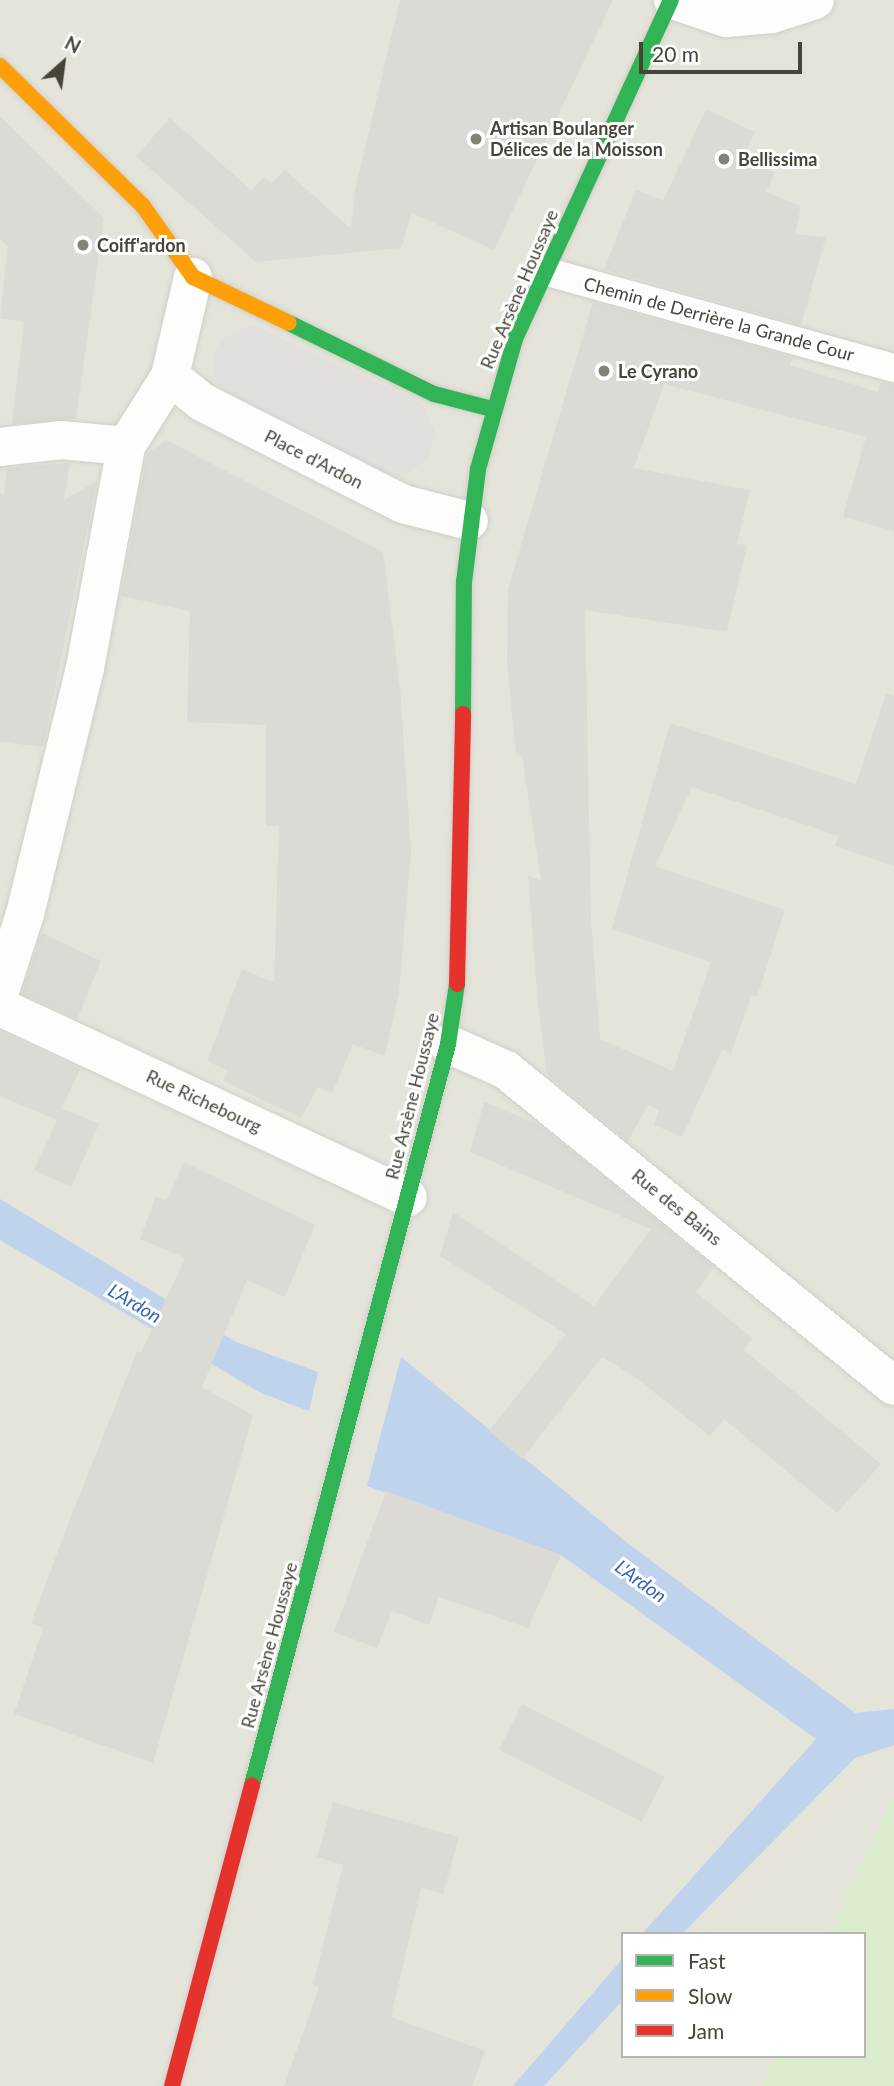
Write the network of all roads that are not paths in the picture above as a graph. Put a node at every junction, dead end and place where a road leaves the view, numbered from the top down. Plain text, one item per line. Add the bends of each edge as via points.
1 (672, 0) edge
2 (815, 0) edge
3 (0, 66) edge
4 (544, 271) junction
5 (193, 276) junction
6 (894, 368) edge
7 (170, 376) junction
8 (492, 409) junction
9 (126, 446) junction
10 (0, 447) edge
11 (468, 521) junction
12 (0, 991) edge
13 (0, 1007) edge
14 (448, 1044) junction
15 (408, 1197) junction
16 (894, 1386) edge
17 (173, 2086) edge

1 - 2 street via 726,18 772,14
1 - 4 main road, Rue Arsène Houssaye
3 - 5 main road via 143,206
4 - 6 lane, Chemin de Derrière la Grande Cour
4 - 8 main road, Rue Arsène Houssaye
5 - 7 street
5 - 8 main road via 434,394
7 - 9 street
7 - 11 street, Place d'Ardon via 201,402 403,504
8 - 11 main road, Rue Arsène Houssaye
9 - 10 street via 61,439
9 - 12 street via 85,668 25,914
11 - 14 main road, Rue Arsène Houssaye via 460,937
13 - 15 street, Rue Richebourg
14 - 15 main road, Rue Arsène Houssaye
14 - 16 street, Rue des Bains via 506,1070
15 - 17 main road, Rue Arsène Houssaye

